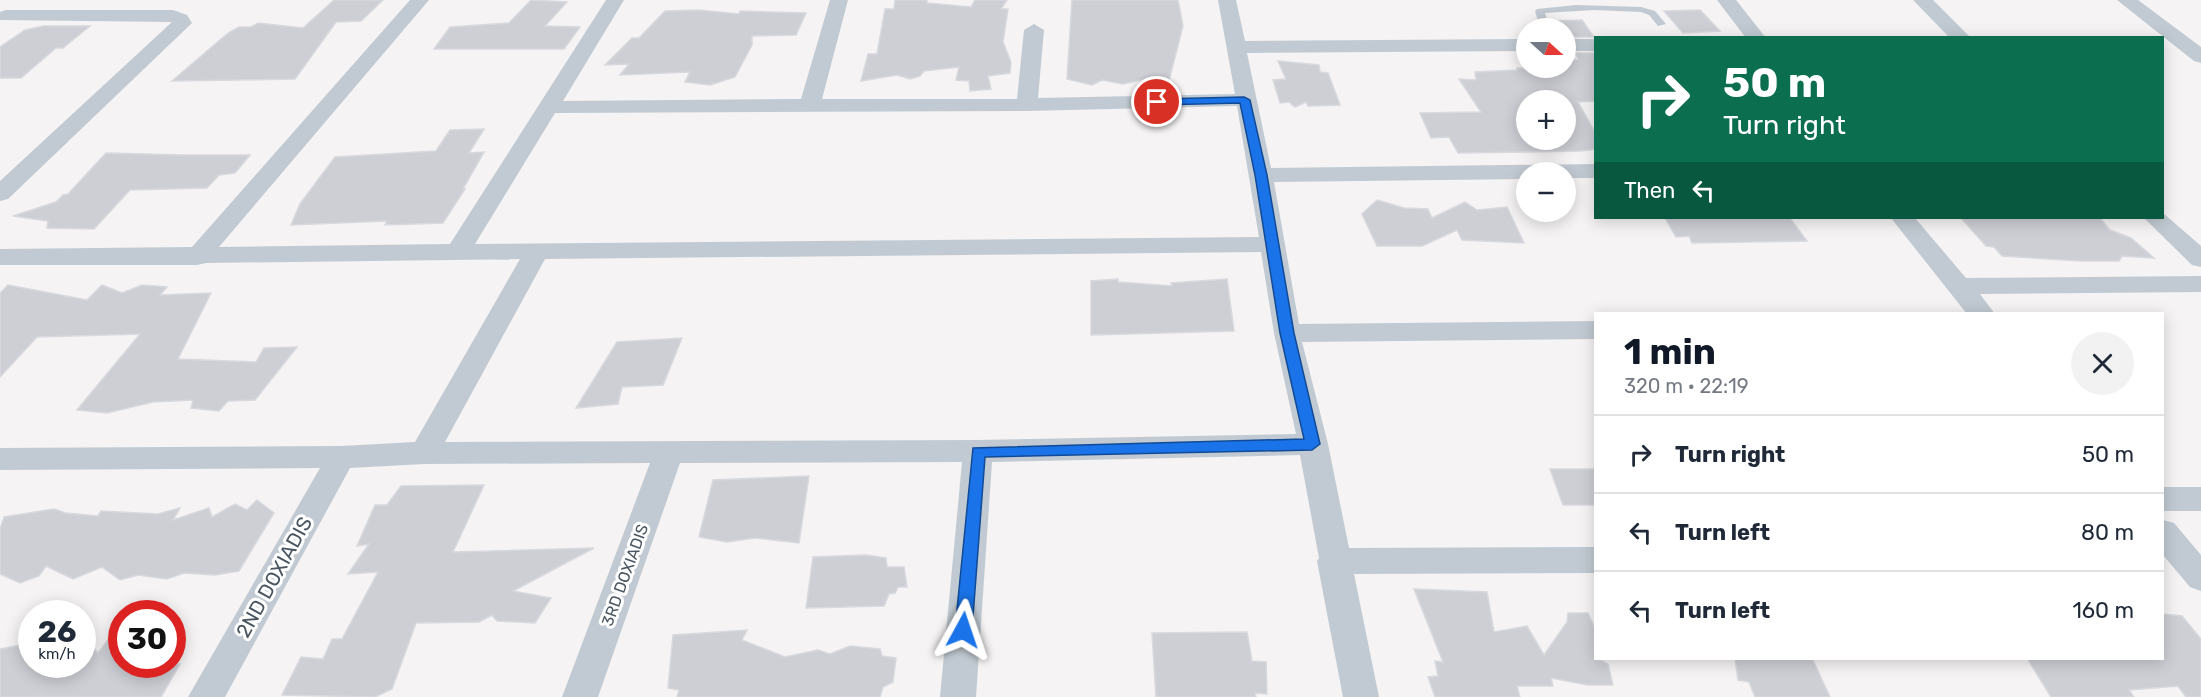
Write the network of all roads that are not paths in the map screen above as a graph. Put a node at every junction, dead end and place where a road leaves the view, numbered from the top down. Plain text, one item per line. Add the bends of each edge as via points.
1 (27, 0) edge
2 (420, 0) edge
3 (615, 0) edge
4 (839, 0) edge
5 (1227, 0) edge
6 (1726, 0) edge
7 (1922, 0) edge
8 (2126, 0) edge
9 (3, 18) edge
10 (1542, 18) edge
11 (1661, 24) dead end
12 (1034, 30) dead end
13 (1755, 36) edge
14 (1960, 36) edge
15 (1516, 45) edge
16 (1576, 45) edge
17 (1594, 45) edge
18 (1236, 47) junction
19 (2201, 57) edge
20 (1244, 100) junction
21 (810, 105) junction
22 (1027, 105) junction
23 (548, 107) junction
24 (1594, 171) edge
25 (1261, 175) junction
26 (0, 194) edge
27 (1904, 219) edge
28 (2157, 219) edge
29 (1273, 244) junction
30 (458, 252) junction
31 (536, 254) junction
32 (0, 257) edge
33 (197, 257) junction
34 (2201, 259) edge
35 (2201, 284) edge
36 (1961, 286) junction
37 (1980, 312) edge
38 (1594, 330) edge
39 (1287, 333) junction
40 (1312, 444) junction
41 (669, 452) junction
42 (978, 452) junction
43 (424, 453) junction
44 (341, 457) junction
45 (0, 459) edge
46 (2164, 499) edge
47 (2201, 499) edge
48 (2164, 533) edge
49 (1594, 560) edge
50 (1333, 561) junction
51 (2201, 578) edge
52 (206, 697) edge
53 (580, 697) edge
54 (958, 697) edge
55 (1361, 697) edge

1 - 9 street
2 - 33 street
3 - 23 street
4 - 21 street
5 - 18 street
6 - 13 street
7 - 14 street
8 - 19 street
9 - 26 street via 173,16 182,23
10 - 11 lane via 1540,11 1557,8 1640,8 1653,14
12 - 22 street
15 - 18 street
16 - 17 street
18 - 20 street
20 - 22 street
20 - 25 street
21 - 22 street
21 - 23 street
23 - 30 street
24 - 25 street
25 - 29 street
27 - 36 street
28 - 34 street
29 - 31 street
29 - 39 street
30 - 31 street
30 - 33 street
31 - 43 street
32 - 33 street
35 - 36 street
36 - 37 street
38 - 39 street
39 - 40 street
40 - 42 street
40 - 50 street
41 - 42 street
41 - 43 street
41 - 53 street, 3RD DOXIADIS
42 - 54 street
43 - 44 street
44 - 45 street
44 - 52 street, 2ND DOXIADIS
46 - 47 street
48 - 51 street
49 - 50 street
50 - 55 street

